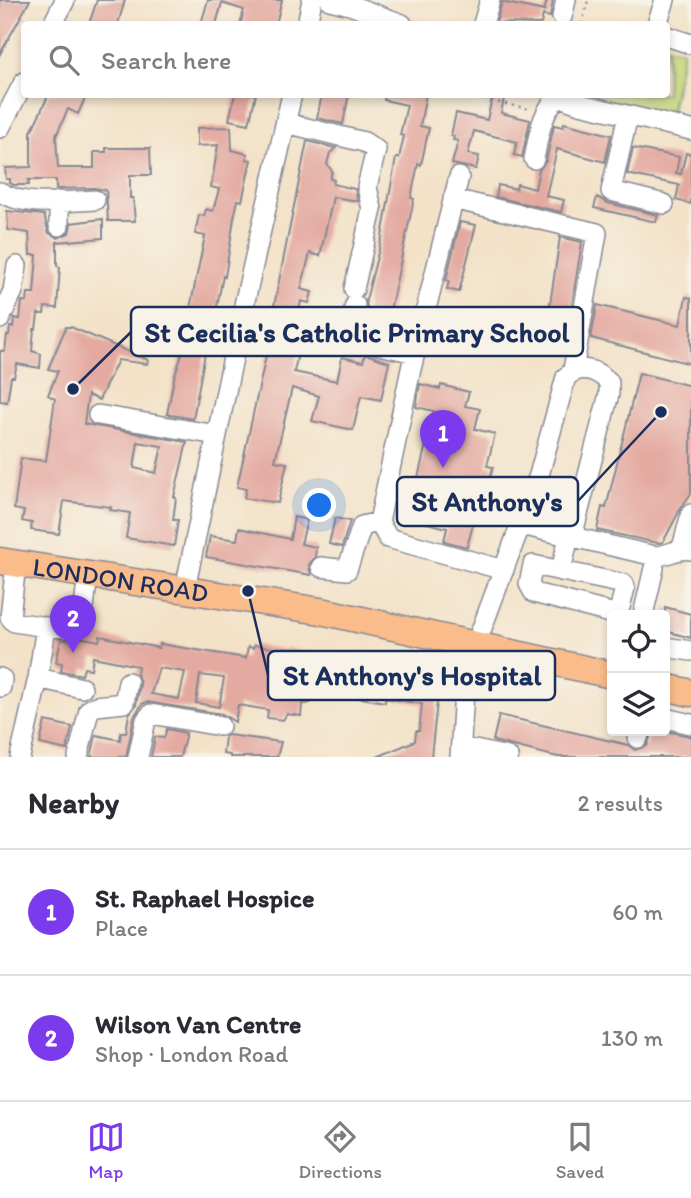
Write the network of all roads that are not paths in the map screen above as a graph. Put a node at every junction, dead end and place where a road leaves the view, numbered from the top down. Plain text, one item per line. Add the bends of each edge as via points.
1 (65, 0) edge
2 (312, 0) edge
3 (330, 0) edge
4 (490, 0) edge
5 (665, 0) edge
6 (55, 21) edge
7 (308, 21) edge
8 (394, 21) edge
9 (484, 21) edge
10 (658, 21) edge
11 (670, 37) edge
12 (691, 44) edge
13 (21, 88) edge
14 (291, 98) edge
15 (557, 98) edge
16 (566, 98) edge
17 (628, 115) junction
18 (286, 123) junction
19 (0, 128) edge
20 (691, 131) edge
21 (534, 159) dead end
22 (459, 177) dead end
23 (0, 192) edge
24 (453, 199) junction
25 (95, 200) dead end
26 (58, 201) junction
27 (664, 204) dead end
28 (59, 226) dead end
29 (17, 266) dead end
30 (2, 313) edge
31 (242, 314) junction
32 (347, 338) junction
33 (415, 353) junction
34 (573, 370) junction
35 (98, 415) dead end
36 (217, 435) junction
37 (691, 514) edge
38 (379, 522) junction
39 (521, 525) junction
40 (570, 536) junction
41 (687, 549) edge
42 (8, 562) edge
43 (321, 566) dead end
44 (654, 568) dead end
45 (504, 570) junction
46 (561, 571) dead end
47 (88, 575) junction
48 (185, 589) junction
49 (644, 610) edge
50 (46, 627) junction
51 (471, 643) junction
52 (670, 648) edge
53 (691, 651) edge
54 (607, 674) edge
55 (0, 678) edge
56 (38, 678) junction
57 (128, 682) dead end
58 (1, 687) edge
59 (82, 688) dead end
60 (670, 688) edge
61 (691, 694) edge
62 (670, 719) edge
63 (691, 723) edge
64 (220, 726) dead end
65 (461, 752) edge
66 (20, 757) edge
67 (78, 757) edge
68 (138, 757) edge
69 (508, 757) edge

1 - 6 street
2 - 7 street
3 - 8 street
4 - 9 street
5 - 10 street
11 - 12 street
13 - 19 street
14 - 18 street
15 - 21 street via 545,112
16 - 17 street
17 - 20 street
17 - 27 street via 611,191
18 - 31 street
18 - 32 street via 364,142 376,150 367,187 372,209
22 - 24 street
23 - 26 street via 23,200
24 - 33 street
24 - 34 street via 597,233
25 - 26 street
26 - 28 street
29 - 30 street via 13,291
31 - 32 street
31 - 36 street
32 - 33 street
33 - 38 street
34 - 39 street via 566,377 540,475
34 - 40 street via 600,374 609,382 609,394
35 - 36 street
36 - 48 street
37 - 41 street
38 - 43 street via 362,526 347,570
38 - 45 street via 388,538
39 - 40 street
39 - 45 street
40 - 41 street via 655,556
40 - 46 street
42 - 47 highway, LONDON ROAD
42 - 50 street via 10,617 14,622
44 - 49 street
45 - 51 street
47 - 48 highway, LONDON ROAD
47 - 50 street via 82,624 77,628
48 - 51 highway, LONDON ROAD via 321,611
50 - 56 street
51 - 54 highway, LONDON ROAD
51 - 65 street
52 - 53 street
55 - 58 street
56 - 59 street
56 - 66 street
57 - 67 street via 124,703 89,710
60 - 61 highway
62 - 63 street
64 - 68 street via 151,714
65 - 69 street

